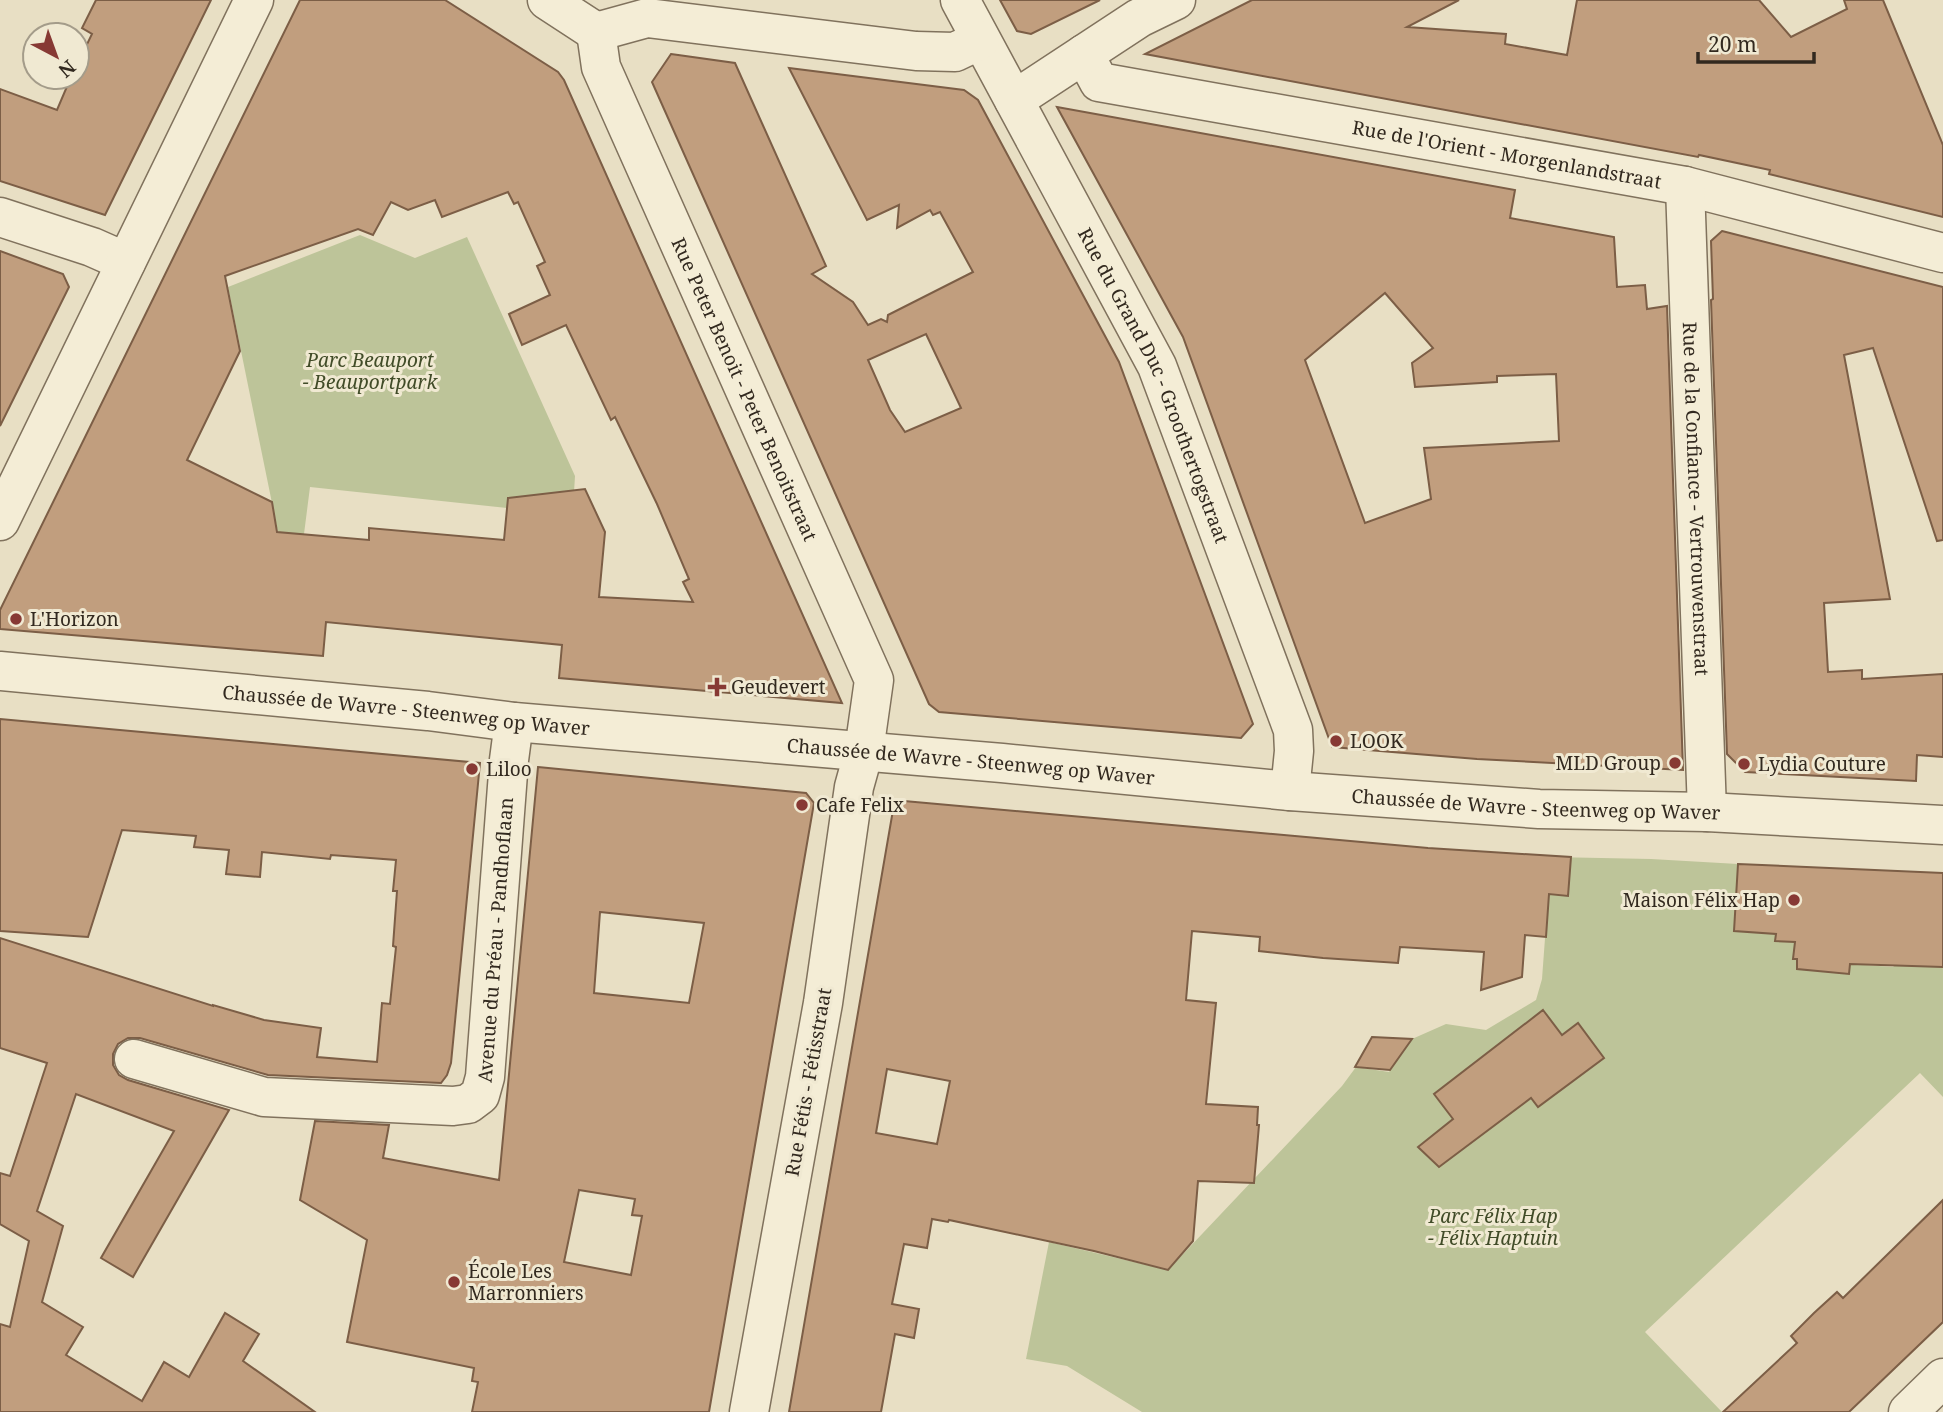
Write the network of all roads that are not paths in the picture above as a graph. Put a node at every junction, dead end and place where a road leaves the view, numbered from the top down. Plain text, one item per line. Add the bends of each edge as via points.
1 (254, 0) edge
2 (547, 0) edge
3 (960, 0) edge
4 (1176, 0) edge
5 (596, 32) junction
6 (980, 40) junction
7 (1084, 54) junction
8 (1014, 100) junction
9 (1685, 186) junction
10 (0, 217) edge
11 (1943, 253) edge
12 (125, 262) junction
13 (0, 521) edge
14 (0, 671) edge
15 (514, 722) junction
16 (864, 751) junction
17 (1290, 791) junction
18 (1707, 813) junction
19 (1943, 825) edge
20 (134, 1059) dead end
21 (1943, 1378) edge
22 (749, 1412) edge
23 (1908, 1412) edge

1 - 12 street
2 - 5 street
3 - 6 street, Rue du Grand Duc - Groothertogstraat
4 - 7 street
5 - 6 street via 647,18 916,51 955,52
5 - 16 street, Rue Peter Benoit - Peter Benoitstraat via 601,67 874,680
6 - 8 street, Rue du Grand Duc - Groothertogstraat
7 - 8 street
7 - 9 street, Rue de l'Orient - Morgenlandstraat via 1098,82
8 - 17 street, Rue du Grand Duc - Groothertogstraat via 1157,366 1293,730
9 - 11 street, Rue de l'Orient - Morgenlandstraat
9 - 18 street, Rue de la Confiance - Vertrouwenstraat
10 - 12 street
12 - 13 street
14 - 15 street, Chaussée de Wavre - Steenweg op Waver
15 - 16 street, Chaussée de Wavre - Steenweg op Waver
15 - 20 street, Avenue du Préau - Pandhoflaan via 480,1095 468,1104 453,1106 264,1097
16 - 17 street, Chaussée de Wavre - Steenweg op Waver
16 - 22 street, Rue Fétis - Fétisstraat via 854,786 823,1003
17 - 18 street, Chaussée de Wavre - Steenweg op Waver via 1539,809
18 - 19 street, Chaussée de Wavre - Steenweg op Waver
21 - 23 street

